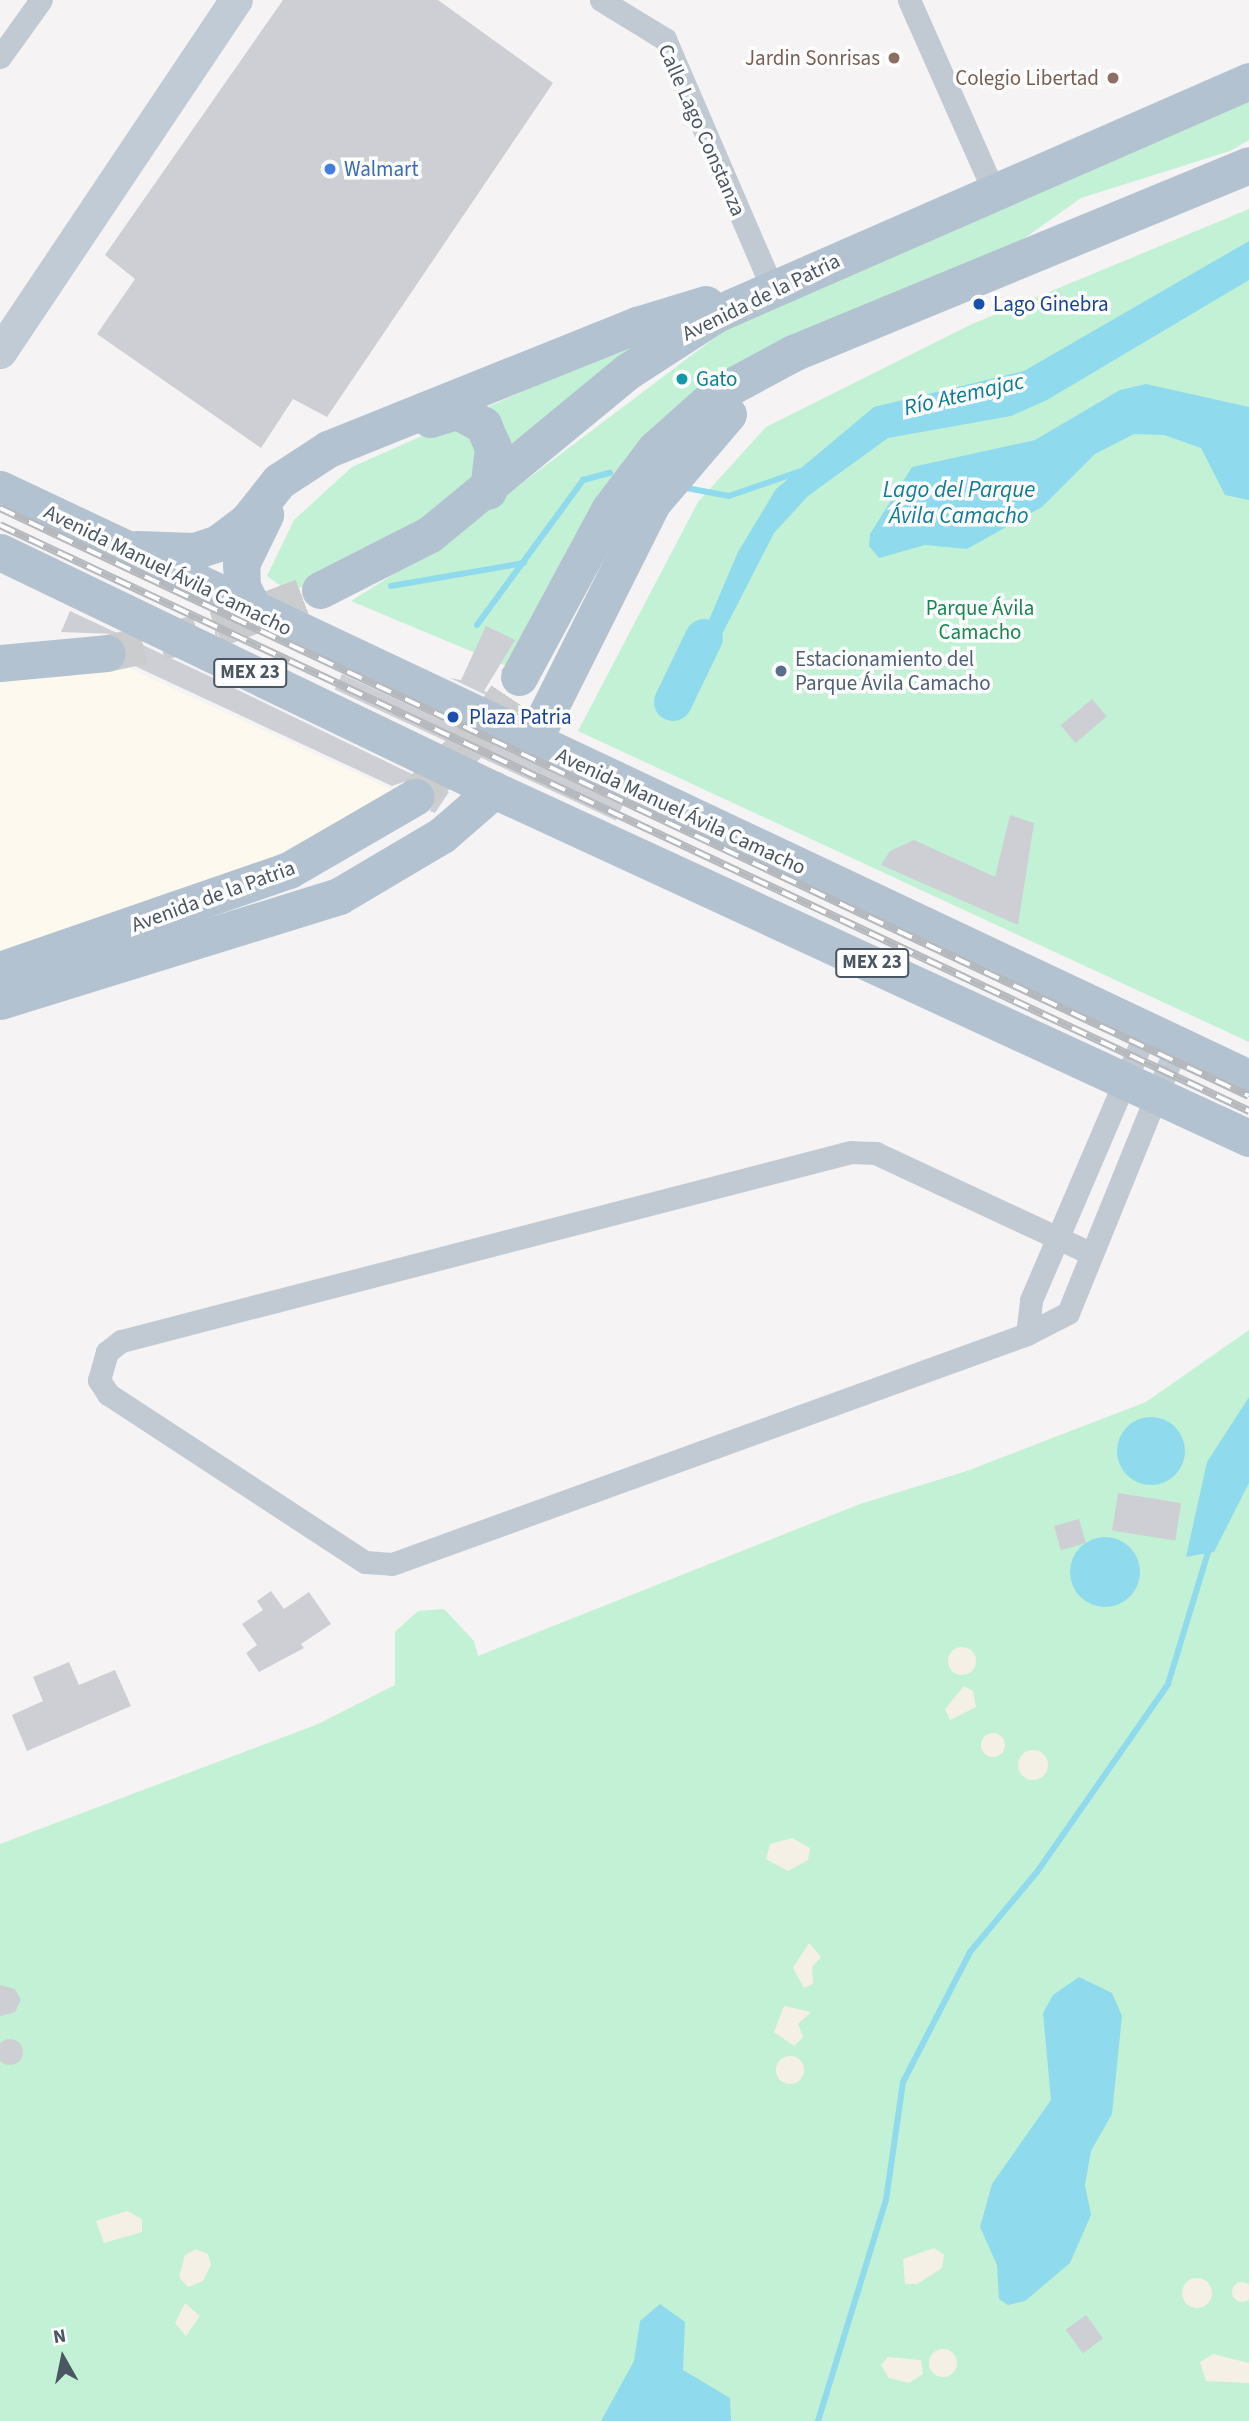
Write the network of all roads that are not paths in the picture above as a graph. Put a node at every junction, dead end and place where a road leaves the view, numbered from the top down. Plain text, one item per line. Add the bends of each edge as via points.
1 (41, 0) edge
2 (236, 0) edge
3 (601, 0) edge
4 (909, 0) edge
5 (0, 57) edge
6 (1249, 81) edge
7 (1249, 138) edge
8 (1249, 165) edge
9 (994, 192) junction
10 (988, 274) junction
11 (772, 288) junction
12 (831, 337) junction
13 (0, 352) edge
14 (0, 489) edge
15 (488, 491) junction
16 (121, 546) junction
17 (0, 552) edge
18 (320, 590) tunnel mouth
19 (255, 612) junction
20 (107, 653) tunnel mouth
21 (0, 663) edge
22 (519, 677) tunnel mouth
23 (534, 741) junction
24 (494, 790) junction
25 (415, 797) tunnel mouth
26 (728, 833) junction
27 (631, 852) junction
28 (0, 971) edge
29 (0, 1001) edge
30 (1162, 1037) junction
31 (1249, 1078) edge
32 (1125, 1080) junction
33 (1159, 1096) junction
34 (1249, 1138) edge
35 (1060, 1239) junction
36 (1090, 1253) junction
37 (1027, 1334) junction

1 - 5 street
2 - 13 street
3 - 11 street, Calle Lago Constanza via 665,39
4 - 9 street
6 - 9 main road, Avenida de la Patria
7 - 10 main road via 1107,201
8 - 10 main road
9 - 11 main road, Avenida de la Patria
10 - 12 main road
11 - 15 main road, Avenida de la Patria via 705,321 628,371
11 - 16 main road via 637,325 328,449 292,470 239,529 206,548 162,552
12 - 22 main road via 717,394 655,449 589,542
12 - 23 main road via 744,400 672,474
14 - 16 main road, Avenida Manuel Ávila Camacho / MEX 23
15 - 18 main road, Avenida de la Patria via 399,552
15 - 19 main road via 491,439 463,412 445,413 319,464 268,510 243,553 242,587
16 - 19 main road, Avenida Manuel Ávila Camacho / MEX 23
17 - 24 main road, MEX 23
19 - 23 main road, Avenida Manuel Ávila Camacho / MEX 23
20 - 21 main road
23 - 26 main road, Avenida Manuel Ávila Camacho / MEX 23
24 - 27 main road, MEX 23
24 - 29 main road via 442,835 339,896
25 - 28 main road, Avenida de la Patria via 289,870
26 - 27 main road via 754,859 757,878 749,887
26 - 30 main road, Avenida Manuel Ávila Camacho / MEX 23
27 - 32 main road, MEX 23
30 - 31 main road, Avenida Manuel Ávila Camacho / MEX 23
30 - 32 street
30 - 33 street
32 - 33 main road, MEX 23
32 - 35 street
33 - 34 main road, MEX 23
33 - 36 street
35 - 36 street
35 - 37 street via 1031,1300
35 - 37 street via 876,1153 851,1153 121,1341 107,1352 99,1380 108,1394 376,1568
36 - 37 street via 1068,1313

